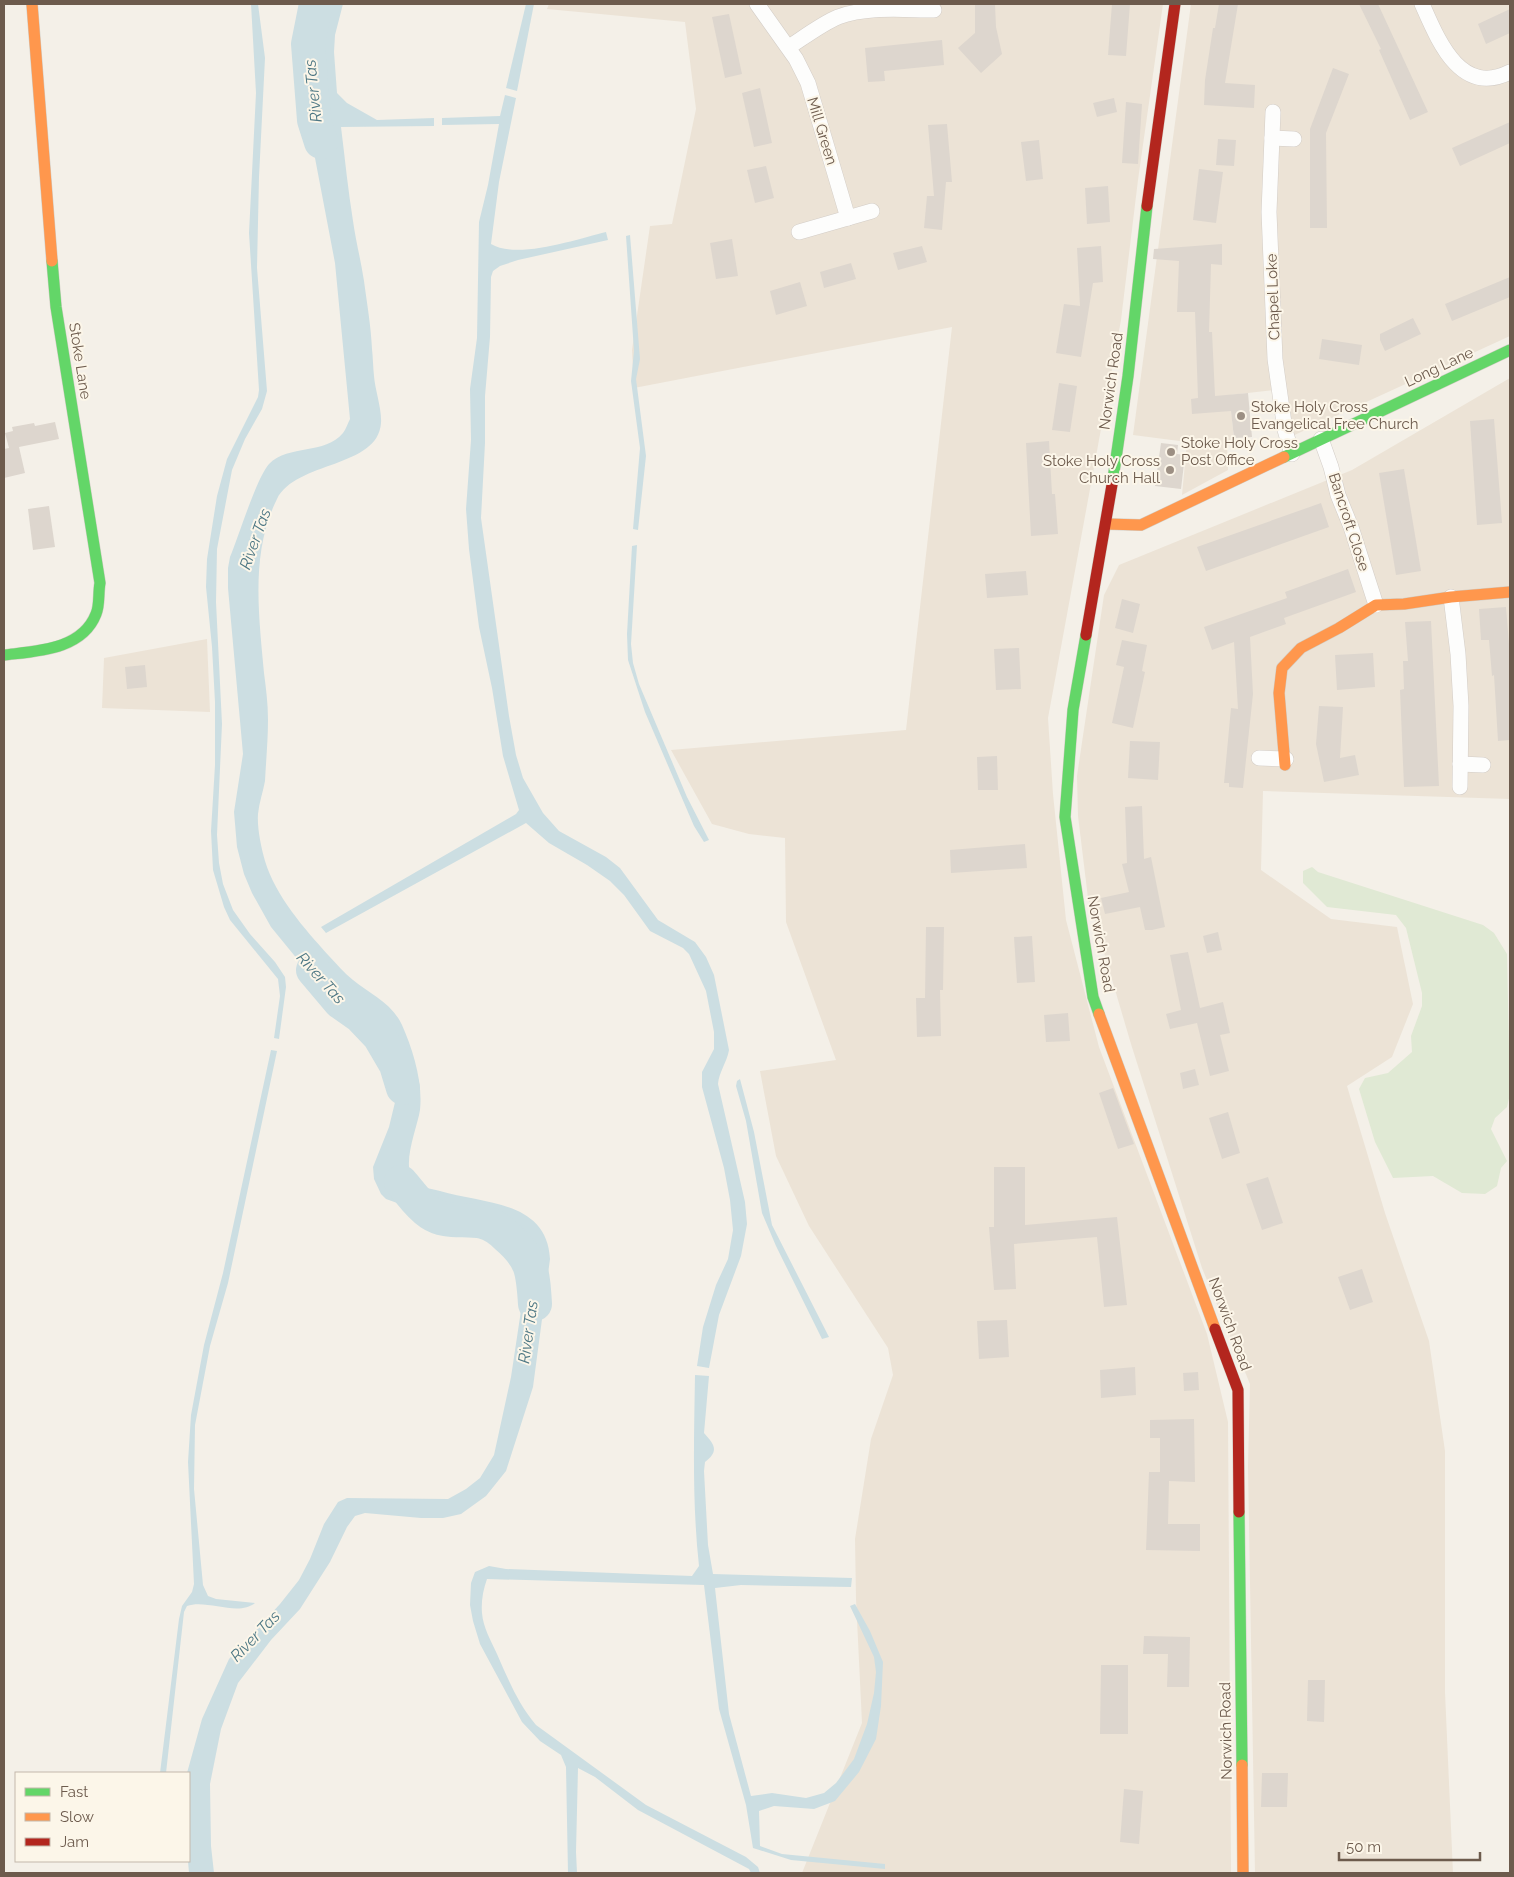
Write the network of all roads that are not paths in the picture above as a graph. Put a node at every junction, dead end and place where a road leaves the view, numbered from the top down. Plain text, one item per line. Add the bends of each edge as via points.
1 (32, 4) edge
2 (757, 4) edge
3 (1175, 4) edge
4 (1422, 4) edge
5 (903, 7) edge
6 (934, 10) dead end
7 (789, 47) junction
8 (1510, 72) edge
9 (1273, 112) dead end
10 (1272, 138) junction
11 (1294, 139) dead end
12 (872, 212) dead end
13 (848, 218) junction
14 (798, 232) dead end
15 (1510, 350) edge
16 (1322, 439) junction
17 (1292, 454) junction
18 (1106, 524) junction
19 (1510, 592) edge
20 (1451, 597) junction
21 (1376, 605) junction
22 (4, 655) edge
23 (1259, 758) dead end
24 (1285, 762) joint
25 (1460, 764) junction
26 (1483, 765) dead end
27 (1460, 787) dead end
28 (1243, 1873) edge

1 - 22 street, Stoke Lane via 56,306 100,583 96,615 85,633 48,650
2 - 7 street, Mill Green
3 - 18 street, Norwich Road
4 - 8 street via 1436,35 1453,61 1466,72 1484,79
5 - 6 street
5 - 7 street via 837,18
7 - 13 street, Mill Green via 808,83
9 - 10 street, Chapel Loke
10 - 11 street
10 - 17 street, Chapel Loke via 1269,212 1275,359
12 - 13 street
13 - 14 street
15 - 16 street, Long Lane
16 - 17 street, Long Lane
16 - 21 street, Bancroft Close
17 - 18 street, Long Lane via 1141,525
18 - 28 street, Norwich Road via 1073,710 1065,817 1093,996 1238,1390
19 - 20 street
20 - 21 street
20 - 25 street via 1461,706
21 - 24 street via 1301,648 1282,668 1279,693
23 - 24 street
25 - 26 street
25 - 27 street

